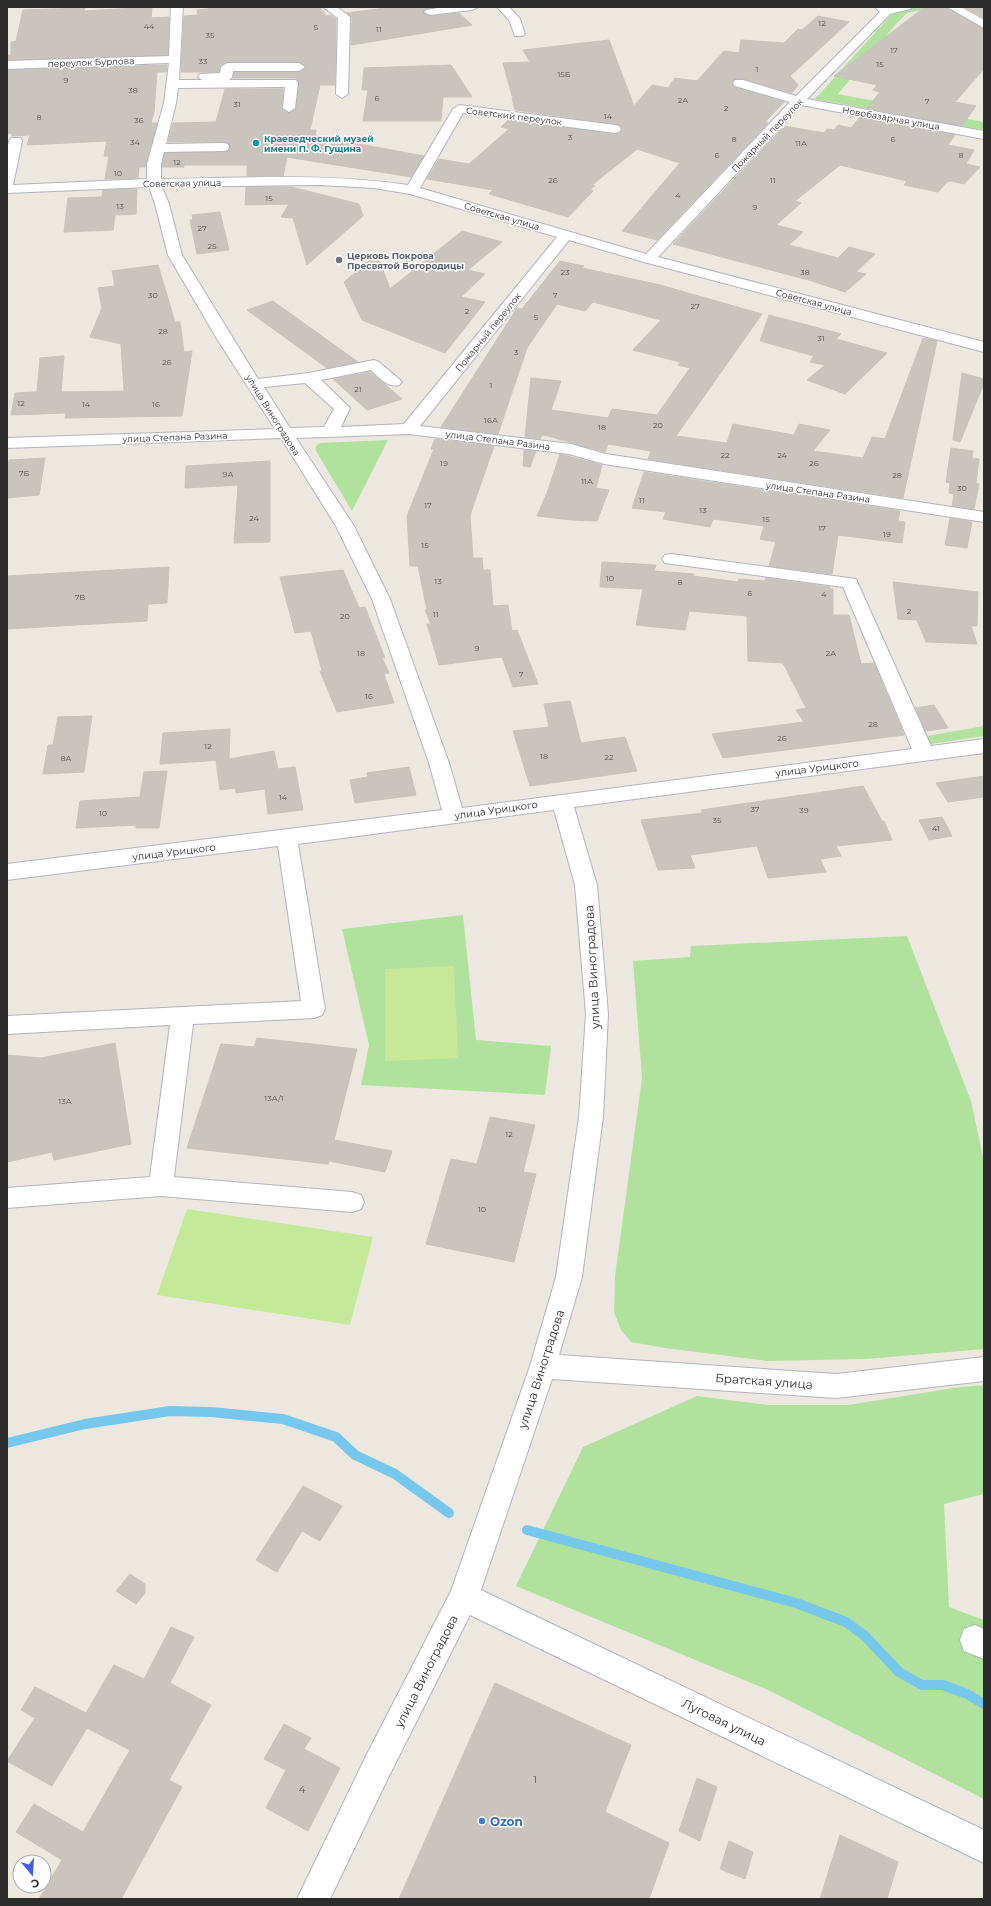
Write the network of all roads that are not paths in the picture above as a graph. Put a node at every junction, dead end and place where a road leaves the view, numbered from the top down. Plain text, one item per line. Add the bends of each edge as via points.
1 (178, 7) edge
2 (329, 7) edge
3 (472, 7) edge
4 (503, 7) edge
5 (906, 7) edge
6 (953, 7) edge
7 (884, 10) edge
8 (430, 12) dead end
9 (984, 25) edge
10 (519, 34) dead end
11 (175, 59) junction
12 (7, 65) edge
13 (299, 67) dead end
14 (172, 81) junction
15 (739, 83) dead end
16 (342, 94) dead end
17 (798, 101) junction
18 (289, 108) dead end
19 (615, 129) dead end
20 (984, 135) edge
21 (16, 141) dead end
22 (223, 147) dead end
23 (158, 148) junction
24 (154, 183) junction
25 (7, 184) edge
26 (374, 184) junction
27 (7, 190) edge
28 (412, 190) junction
29 (524, 222) junction
30 (567, 234) junction
31 (649, 259) junction
32 (984, 347) edge
33 (309, 378) junction
34 (394, 382) dead end
35 (253, 384) junction
36 (409, 429) junction
37 (330, 432) junction
38 (285, 434) junction
39 (7, 443) edge
40 (984, 517) edge
41 (671, 559) dead end
42 (984, 746) edge
43 (924, 754) junction
44 (562, 801) junction
45 (454, 815) junction
46 (287, 838) junction
47 (7, 872) edge
48 (182, 1017) junction
49 (7, 1025) edge
50 (161, 1186) junction
51 (7, 1198) edge
52 (352, 1202) dead end
53 (543, 1366) junction
54 (984, 1369) edge
55 (464, 1597) junction
56 (984, 1847) edge
57 (313, 1899) edge

1 - 11 street, улица Виноградова
2 - 16 street via 344,17
3 - 8 street
4 - 10 street via 514,19
5 - 7 street, Пожарный переулок
6 - 9 street
7 - 17 street, Пожарный переулок
11 - 12 street, переулок Бурлова
11 - 14 street, улица Виноградова
13 - 14 street via 227,68 226,77
14 - 18 street via 292,83
14 - 23 street, улица Виноградова via 170,103
15 - 17 street, Новобазарная улица
17 - 20 street, Новобазарная улица
17 - 31 street, Пожарный переулок
19 - 28 street, Советский переулок via 458,109
21 - 25 street
22 - 23 street
23 - 24 street, улица Виноградова via 154,164
24 - 26 street, Советская улица via 320,181
24 - 27 street, Советская улица
24 - 35 street, улица Виноградова via 175,255
26 - 28 street, Советская улица
26 - 29 street via 396,197 490,223
28 - 29 street, Советская улица
29 - 30 street, Советская улица
30 - 31 street, Советская улица
30 - 36 street, Пожарный переулок
31 - 32 street, Советская улица
33 - 34 street via 374,365
33 - 35 street
33 - 37 street via 342,408
35 - 38 street, улица Виноградова
36 - 37 street, улица Степана Разина
36 - 40 street, улица Степана Разина via 571,449 612,460
37 - 38 street, улица Степана Разина
38 - 39 street, улица Степана Разина
38 - 45 street, улица Виноградова via 345,526 381,599 439,763
41 - 43 street via 850,583
42 - 43 street, улица Урицкого
43 - 44 street, улица Урицкого
44 - 45 street, улица Урицкого
44 - 53 street, улица Виноградова via 586,886 597,1014 590,1117 569,1277
45 - 46 street, улица Урицкого
46 - 47 street, улица Урицкого
46 - 48 street via 314,1009
48 - 49 street
48 - 50 street
50 - 51 street
50 - 52 street
53 - 54 street, Братская улица via 836,1386
53 - 55 street, улица Виноградова
55 - 56 street, Луговая улица
55 - 57 street, улица Виноградова

